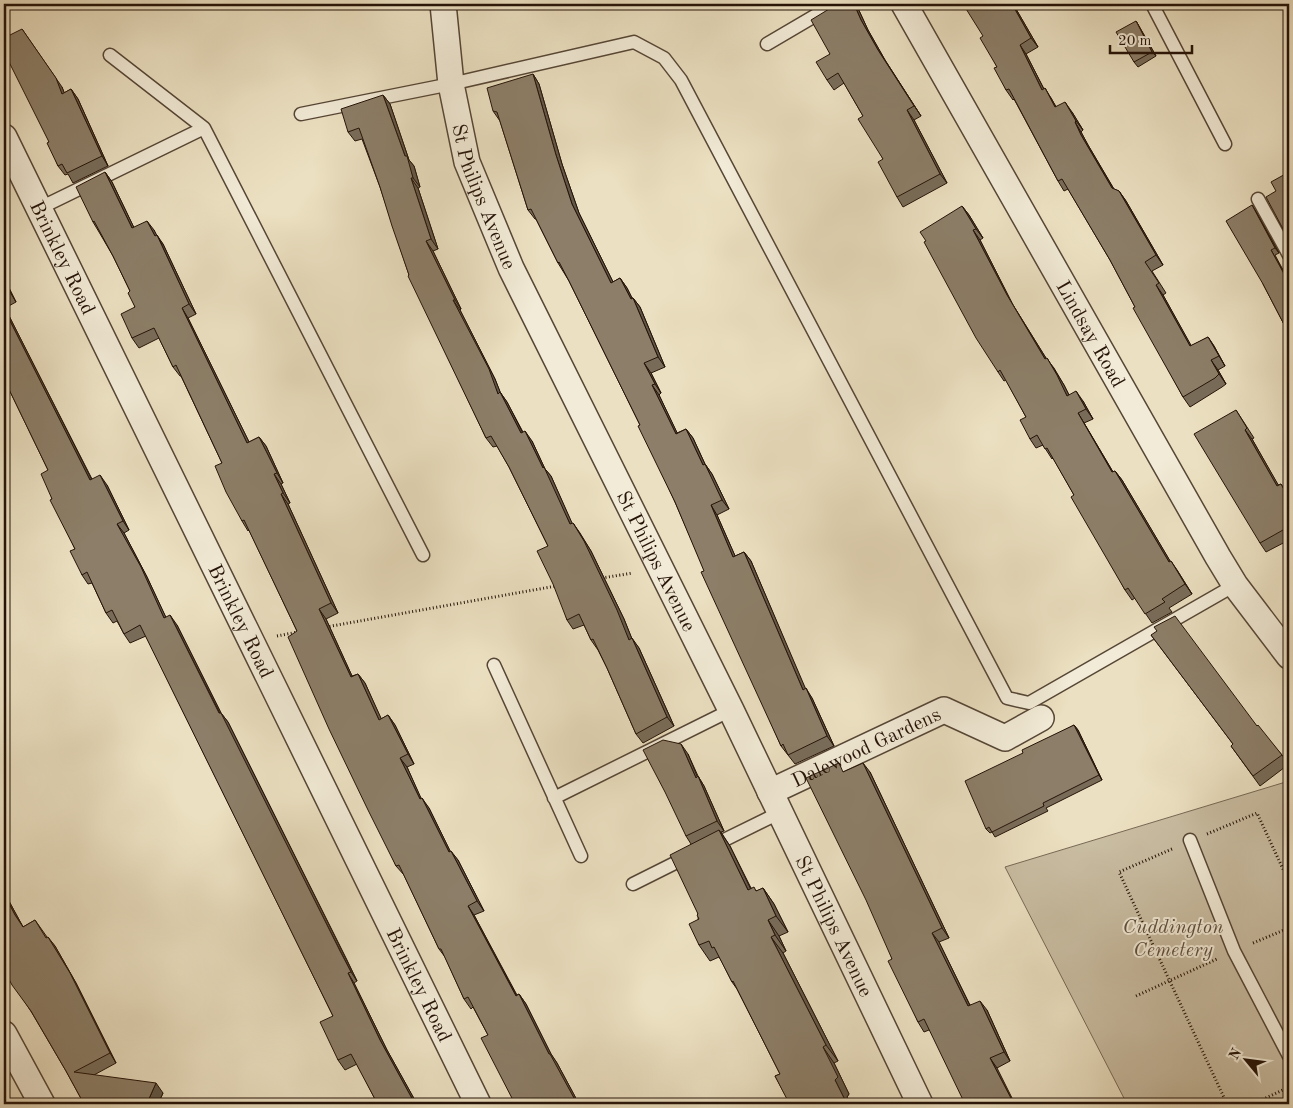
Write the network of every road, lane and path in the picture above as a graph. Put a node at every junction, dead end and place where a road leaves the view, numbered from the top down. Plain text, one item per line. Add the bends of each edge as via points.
1 (443, 4) edge
2 (835, 4) edge
3 (904, 4) edge
4 (1152, 4) edge
5 (767, 44) dead end
6 (110, 55) dead end
7 (451, 84) junction
8 (300, 114) dead end
9 (204, 128) junction
10 (4, 137) edge
11 (1225, 144) dead end
12 (1258, 199) dead end
13 (40, 208) junction
14 (1289, 255) edge
15 (423, 555) dead end
16 (660, 568) junction
17 (602, 578) edge
18 (563, 585) edge
19 (1235, 585) junction
20 (318, 629) edge
21 (299, 632) edge
22 (250, 641) junction
23 (1289, 656) edge
24 (494, 665) dead end
25 (731, 710) junction
26 (1041, 718) dead end
27 (554, 798) junction
28 (776, 802) junction
29 (1190, 840) junction
30 (581, 856) dead end
31 (1289, 882) edge
32 (633, 884) dead end
33 (1289, 928) edge
34 (1234, 951) junction
35 (1169, 981) junction
36 (1136, 996) dead end
37 (4, 1034) edge
38 (1289, 1056) edge
39 (1289, 1087) edge
40 (914, 1102) edge
41 (42, 1104) edge
42 (478, 1104) edge
43 (1227, 1104) edge
44 (1253, 1104) edge

1 - 7 street, St Philips Avenue
2 - 5 lane
3 - 19 street, Lindsay Road
4 - 11 lane
6 - 9 lane
7 - 8 lane
7 - 16 street, St Philips Avenue via 467,162 511,268
7 - 19 lane via 634,42 664,58 681,80 1007,698 1029,702
9 - 13 lane
9 - 15 lane
10 - 13 street, Brinkley Road
12 - 14 lane
13 - 22 street, Brinkley Road
16 - 17 path
16 - 25 street, St Philips Avenue
18 - 20 path
19 - 23 street, Lindsay Road
21 - 22 path
22 - 42 street, Brinkley Road
24 - 27 lane
25 - 27 lane
25 - 28 street, St Philips Avenue
26 - 28 street, Dalewood Gardens via 1005,738 944,710
27 - 30 lane
28 - 32 lane
28 - 40 street, St Philips Avenue
29 - 31 path via 1257,813
29 - 34 lane
29 - 35 path via 1119,872
33 - 34 path
34 - 35 path
34 - 38 lane
35 - 36 path
35 - 43 path
37 - 41 street
39 - 44 path

